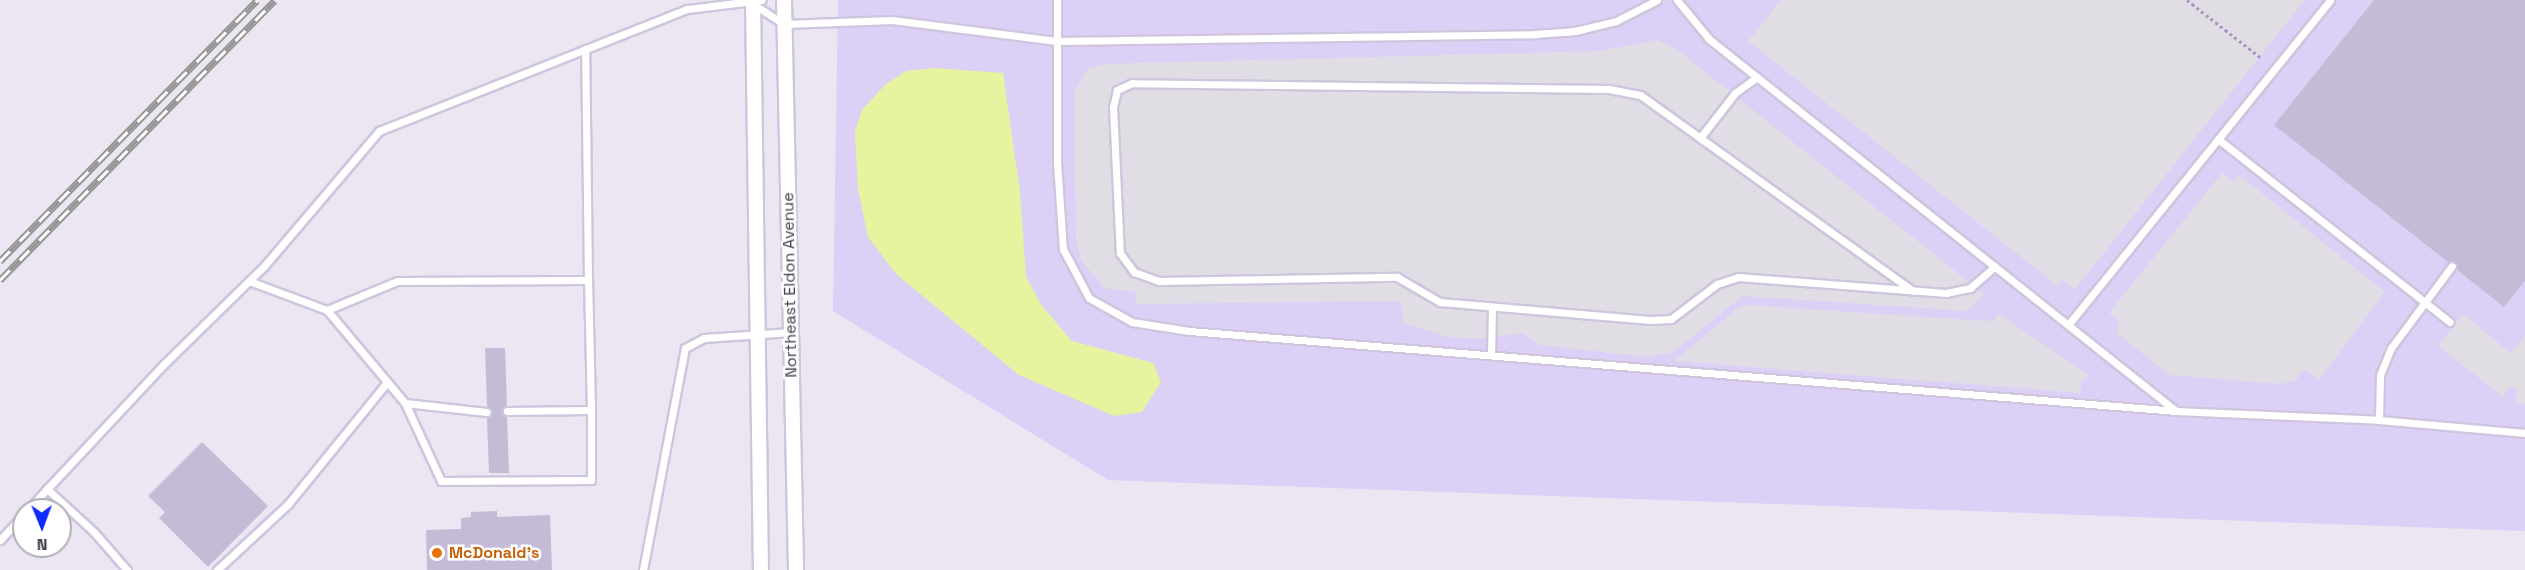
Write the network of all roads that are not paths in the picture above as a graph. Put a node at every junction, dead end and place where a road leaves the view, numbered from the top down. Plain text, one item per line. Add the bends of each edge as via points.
1 (784, 0) edge
2 (1057, 0) edge
3 (1657, 0) edge
4 (1677, 0) edge
5 (2330, 0) edge
6 (755, 1) edge
7 (784, 24) junction
8 (1057, 41) junction
9 (585, 49) junction
10 (1757, 77) junction
11 (1700, 138) junction
12 (2218, 139) junction
13 (1995, 266) junction
14 (2452, 266) dead end
15 (249, 280) junction
16 (588, 280) junction
17 (1913, 291) junction
18 (2424, 302) junction
19 (1492, 307) junction
20 (327, 310) junction
21 (2450, 322) dead end
22 (2068, 325) junction
23 (791, 332) junction
24 (757, 333) junction
25 (1491, 355) junction
26 (387, 382) junction
27 (405, 403) junction
28 (591, 410) junction
29 (507, 411) dead end
30 (2176, 411) junction
31 (487, 412) dead end
32 (2379, 420) junction
33 (2525, 433) edge
34 (47, 489) junction
35 (39, 498) edge
36 (12, 527) edge
37 (0, 540) edge
38 (127, 570) edge
39 (217, 570) edge
40 (643, 570) edge
41 (761, 570) edge
42 (796, 570) edge

1 - 7 street, Northeast Eldon Avenue
2 - 8 lane
3 - 8 lane via 1616,21 1575,31 1535,34
4 - 10 lane via 1709,39
5 - 12 lane
6 - 7 lane
6 - 9 lane via 687,9
6 - 24 street, Northeast Eldon Avenue
7 - 8 lane via 892,20
7 - 23 street, Northeast Eldon Avenue
8 - 25 lane via 1062,249 1089,298 1132,322 1189,331
9 - 15 lane via 379,131
9 - 16 lane
10 - 11 lane via 1735,93
10 - 13 lane
11 - 17 lane
11 - 19 lane via 1640,95 1608,89 1132,83 1118,90 1113,107 1120,253 1134,272 1160,281 1397,277 1440,302
12 - 18 lane
12 - 22 lane
13 - 17 lane via 1970,288 1946,293
13 - 22 lane
14 - 18 lane
15 - 20 lane
15 - 34 lane
16 - 20 lane via 396,281
16 - 28 lane
17 - 19 lane via 1738,277 1717,284 1671,319
18 - 21 lane
18 - 32 lane via 2391,348 2380,375
19 - 25 lane
20 - 26 lane
22 - 30 lane
23 - 24 lane
23 - 42 street, Northeast Eldon Avenue
24 - 40 lane via 704,338 685,348
24 - 41 street, Northeast Eldon Avenue
25 - 30 lane
26 - 27 lane
26 - 39 lane via 288,504
27 - 28 lane via 441,481 591,480
27 - 31 lane
28 - 29 lane
30 - 32 lane
32 - 33 lane
34 - 35 lane
34 - 38 lane via 94,532
36 - 37 lane

